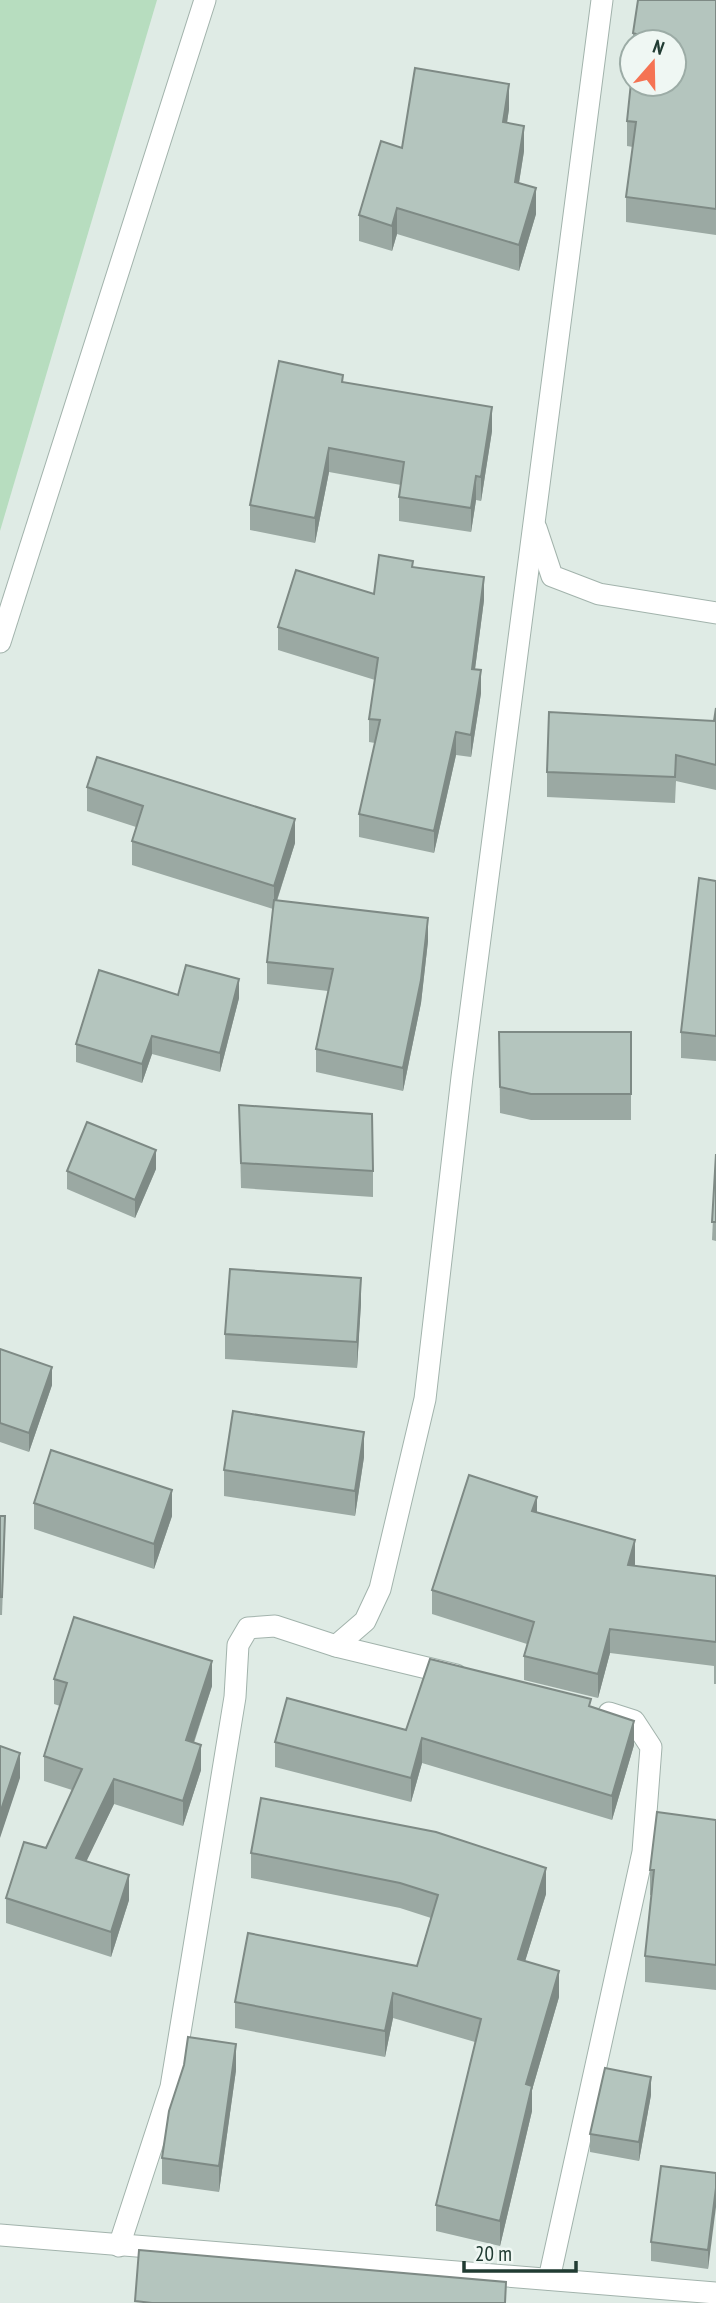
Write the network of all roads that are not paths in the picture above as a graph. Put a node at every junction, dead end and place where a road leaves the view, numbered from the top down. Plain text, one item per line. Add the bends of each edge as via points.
1 (205, 0) edge
2 (602, 0) edge
3 (534, 523) junction
4 (716, 613) edge
5 (0, 642) edge
6 (336, 1646) junction
7 (482, 1682) edge
8 (588, 1708) edge
9 (0, 2235) edge
10 (119, 2246) junction
11 (549, 2279) junction
12 (716, 2293) edge

1 - 5 street
2 - 3 street
3 - 4 street via 552,576 599,594
3 - 6 street via 425,1399 380,1588 365,1621
6 - 7 street
6 - 10 street via 275,1626 248,1628 239,1645 235,1698 171,2087
8 - 11 street via 634,1721 651,1747 643,1852
9 - 10 street
10 - 11 street
11 - 12 street

